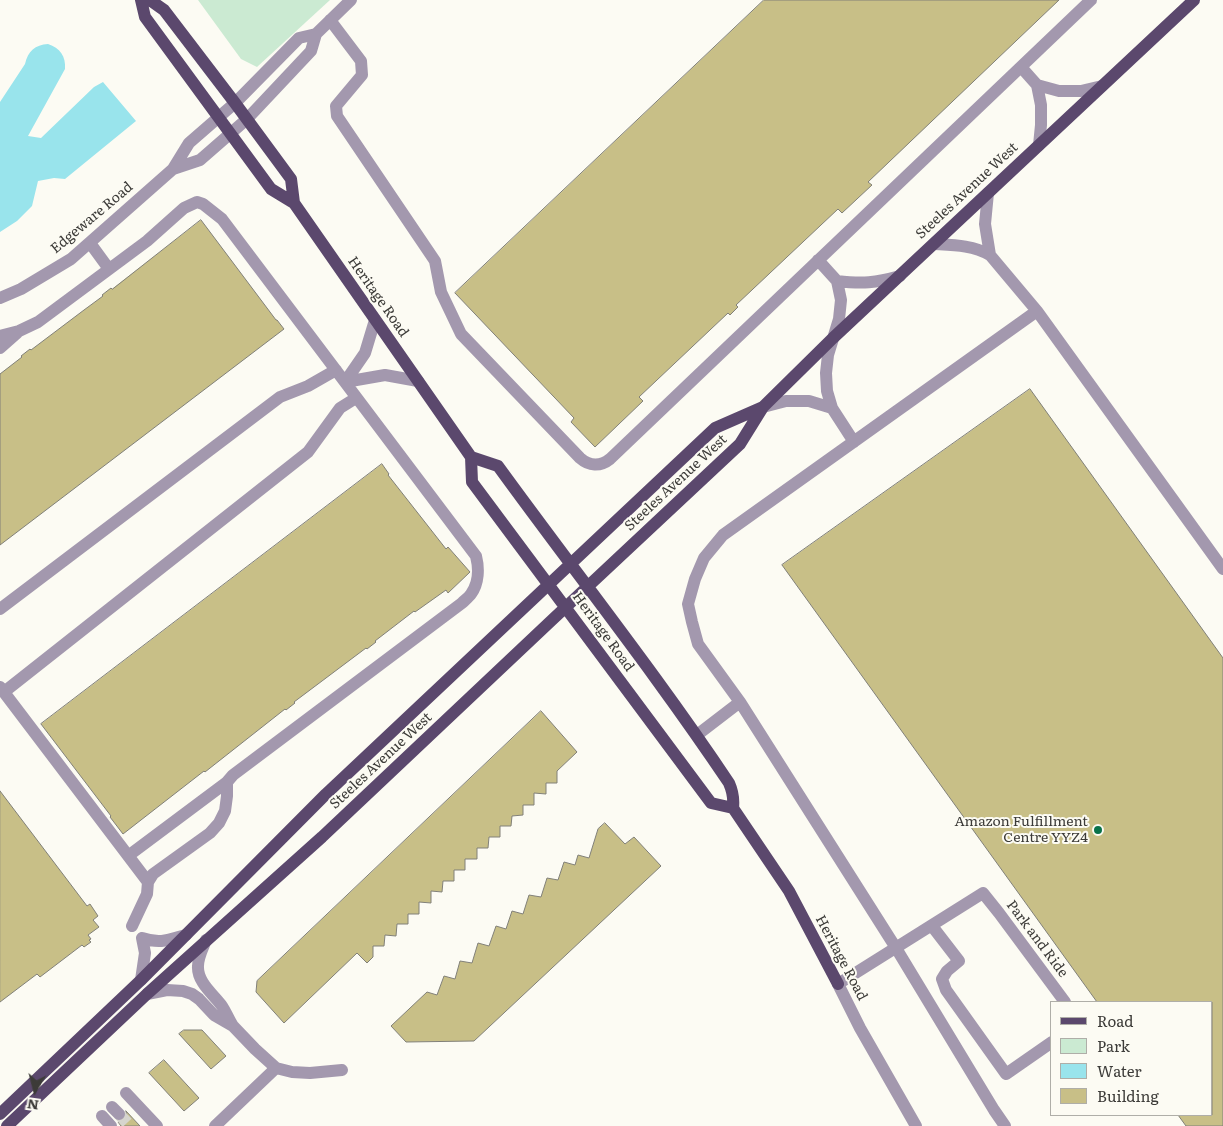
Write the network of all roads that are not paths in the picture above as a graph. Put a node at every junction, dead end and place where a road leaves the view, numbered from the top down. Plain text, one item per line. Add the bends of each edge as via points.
1 (141, 0) edge
2 (150, 0) edge
3 (350, 0) edge
4 (1091, 0) edge
5 (1194, 0) edge
6 (330, 20) junction
7 (316, 34) junction
8 (1020, 67) junction
9 (1037, 85) junction
10 (1102, 86) junction
11 (235, 103) junction
12 (218, 117) junction
13 (247, 120) junction
14 (230, 134) junction
15 (1038, 145) junction
16 (173, 169) junction
17 (988, 193) junction
18 (294, 203) junction
19 (90, 242) junction
20 (934, 244) junction
21 (990, 255) junction
22 (818, 260) junction
23 (109, 269) junction
24 (900, 276) junction
25 (837, 281) junction
26 (0, 298) edge
27 (1037, 311) junction
28 (376, 320) junction
29 (19, 331) junction
30 (0, 336) edge
31 (833, 338) junction
32 (0, 348) edge
33 (336, 370) junction
34 (418, 381) junction
35 (345, 382) junction
36 (356, 398) junction
37 (763, 407) junction
38 (832, 408) junction
39 (854, 442) junction
40 (472, 457) junction
41 (570, 564) junction
42 (1223, 569) edge
43 (549, 584) junction
44 (587, 586) junction
45 (566, 607) junction
46 (0, 609) edge
47 (2, 690) edge
48 (740, 702) junction
49 (697, 735) junction
50 (227, 782) junction
51 (733, 808) junction
52 (128, 856) junction
53 (148, 882) junction
54 (132, 926) dead end
55 (932, 926) junction
56 (186, 935) junction
57 (206, 940) junction
58 (896, 948) junction
59 (141, 980) junction
60 (838, 984) junction
61 (147, 994) junction
62 (1065, 1001) edge
63 (233, 1026) junction
64 (1050, 1043) edge
65 (276, 1068) junction
66 (342, 1070) dead end
67 (126, 1093) dead end
68 (137, 1106) junction
69 (0, 1114) edge
70 (102, 1116) dead end
71 (7, 1126) edge
72 (111, 1126) tunnel mouth
73 (146, 1126) edge
74 (157, 1126) edge
75 (215, 1126) edge
76 (916, 1126) edge
77 (1005, 1126) edge

1 - 12 main road, Heritage Road via 145,18
2 - 11 main road, Heritage Road via 164,10
3 - 6 street, Edgeware Road
4 - 8 street
5 - 10 main road, Steeles Avenue West
6 - 7 street, Edgeware Road
6 - 22 street via 361,61 362,75 336,106 337,116 435,261 441,292 461,334 586,463 597,464 610,459
7 - 11 street, Edgeware Road via 299,38
7 - 13 street, Edgeware Road via 311,51
8 - 9 street
8 - 22 street
9 - 10 street via 1059,91 1081,91
9 - 15 street via 1041,105
10 - 15 main road, Steeles Avenue West
11 - 12 street, Edgeware Road
11 - 13 main road, Heritage Road
12 - 14 main road, Heritage Road
12 - 16 street, Edgeware Road via 189,143
13 - 14 street, Edgeware Road
13 - 18 main road, Heritage Road via 291,179
14 - 16 street, Edgeware Road via 200,160
14 - 18 main road, Heritage Road via 271,189
15 - 17 main road, Steeles Avenue West
16 - 19 street, Edgeware Road
17 - 20 main road, Steeles Avenue West
17 - 21 street via 985,224
18 - 28 main road, Heritage Road
19 - 23 street
19 - 26 street, Edgeware Road via 71,259
20 - 21 street via 960,245
20 - 24 main road, Steeles Avenue West
21 - 27 street
22 - 25 street
23 - 29 street via 38,322
23 - 33 street via 147,242 184,208 197,202 204,204 222,219
24 - 25 street via 880,282
24 - 31 main road, Steeles Avenue West
25 - 31 street via 841,300
27 - 39 street
27 - 42 street
28 - 34 main road, Heritage Road
28 - 35 street via 365,352
29 - 30 street
29 - 32 street
31 - 37 main road, Steeles Avenue West
31 - 38 street via 826,373
33 - 35 street
33 - 46 street via 280,397
34 - 35 street via 385,375
34 - 40 main road, Heritage Road
35 - 36 street
36 - 47 street via 340,408 308,452
36 - 50 street via 476,556 477,578 471,594 462,603
37 - 38 street via 786,401 809,401
37 - 41 main road, Steeles Avenue West via 715,428
37 - 44 main road, Steeles Avenue West via 740,444
38 - 39 street
39 - 48 street via 723,535 704,558 695,578 688,604 698,644
40 - 41 main road, Heritage Road via 498,466
40 - 43 main road, Heritage Road via 472,482
41 - 43 main road, Steeles Avenue West
41 - 44 main road, Heritage Road
43 - 45 main road, Heritage Road
43 - 56 main road, Steeles Avenue West via 326,794
44 - 45 main road, Steeles Avenue West
44 - 49 main road, Heritage Road
45 - 51 main road, Heritage Road via 711,803
45 - 57 main road, Steeles Avenue West via 322,837
47 - 52 street
48 - 49 street
48 - 58 street
49 - 51 main road, Heritage Road via 733,791
50 - 52 street
50 - 53 street via 225,811 219,823 153,874
51 - 60 main road, Heritage Road via 789,892
52 - 53 street
53 - 54 street via 148,894
55 - 58 street
55 - 62 street, Park and Ride via 983,893
55 - 64 street via 959,961 942,979 946,990 1006,1074
56 - 59 main road, Steeles Avenue West
56 - 59 street via 152,942 142,938 145,953
57 - 61 main road, Steeles Avenue West
57 - 63 street via 199,957 200,976
58 - 60 street
58 - 77 street
59 - 69 main road, Steeles Avenue West
60 - 76 street, Heritage Road
61 - 63 street via 183,990
61 - 71 main road, Steeles Avenue West
63 - 65 street
65 - 66 street via 310,1073
65 - 75 street
67 - 68 street
68 - 73 street via 136,1115
68 - 74 street
70 - 72 street

